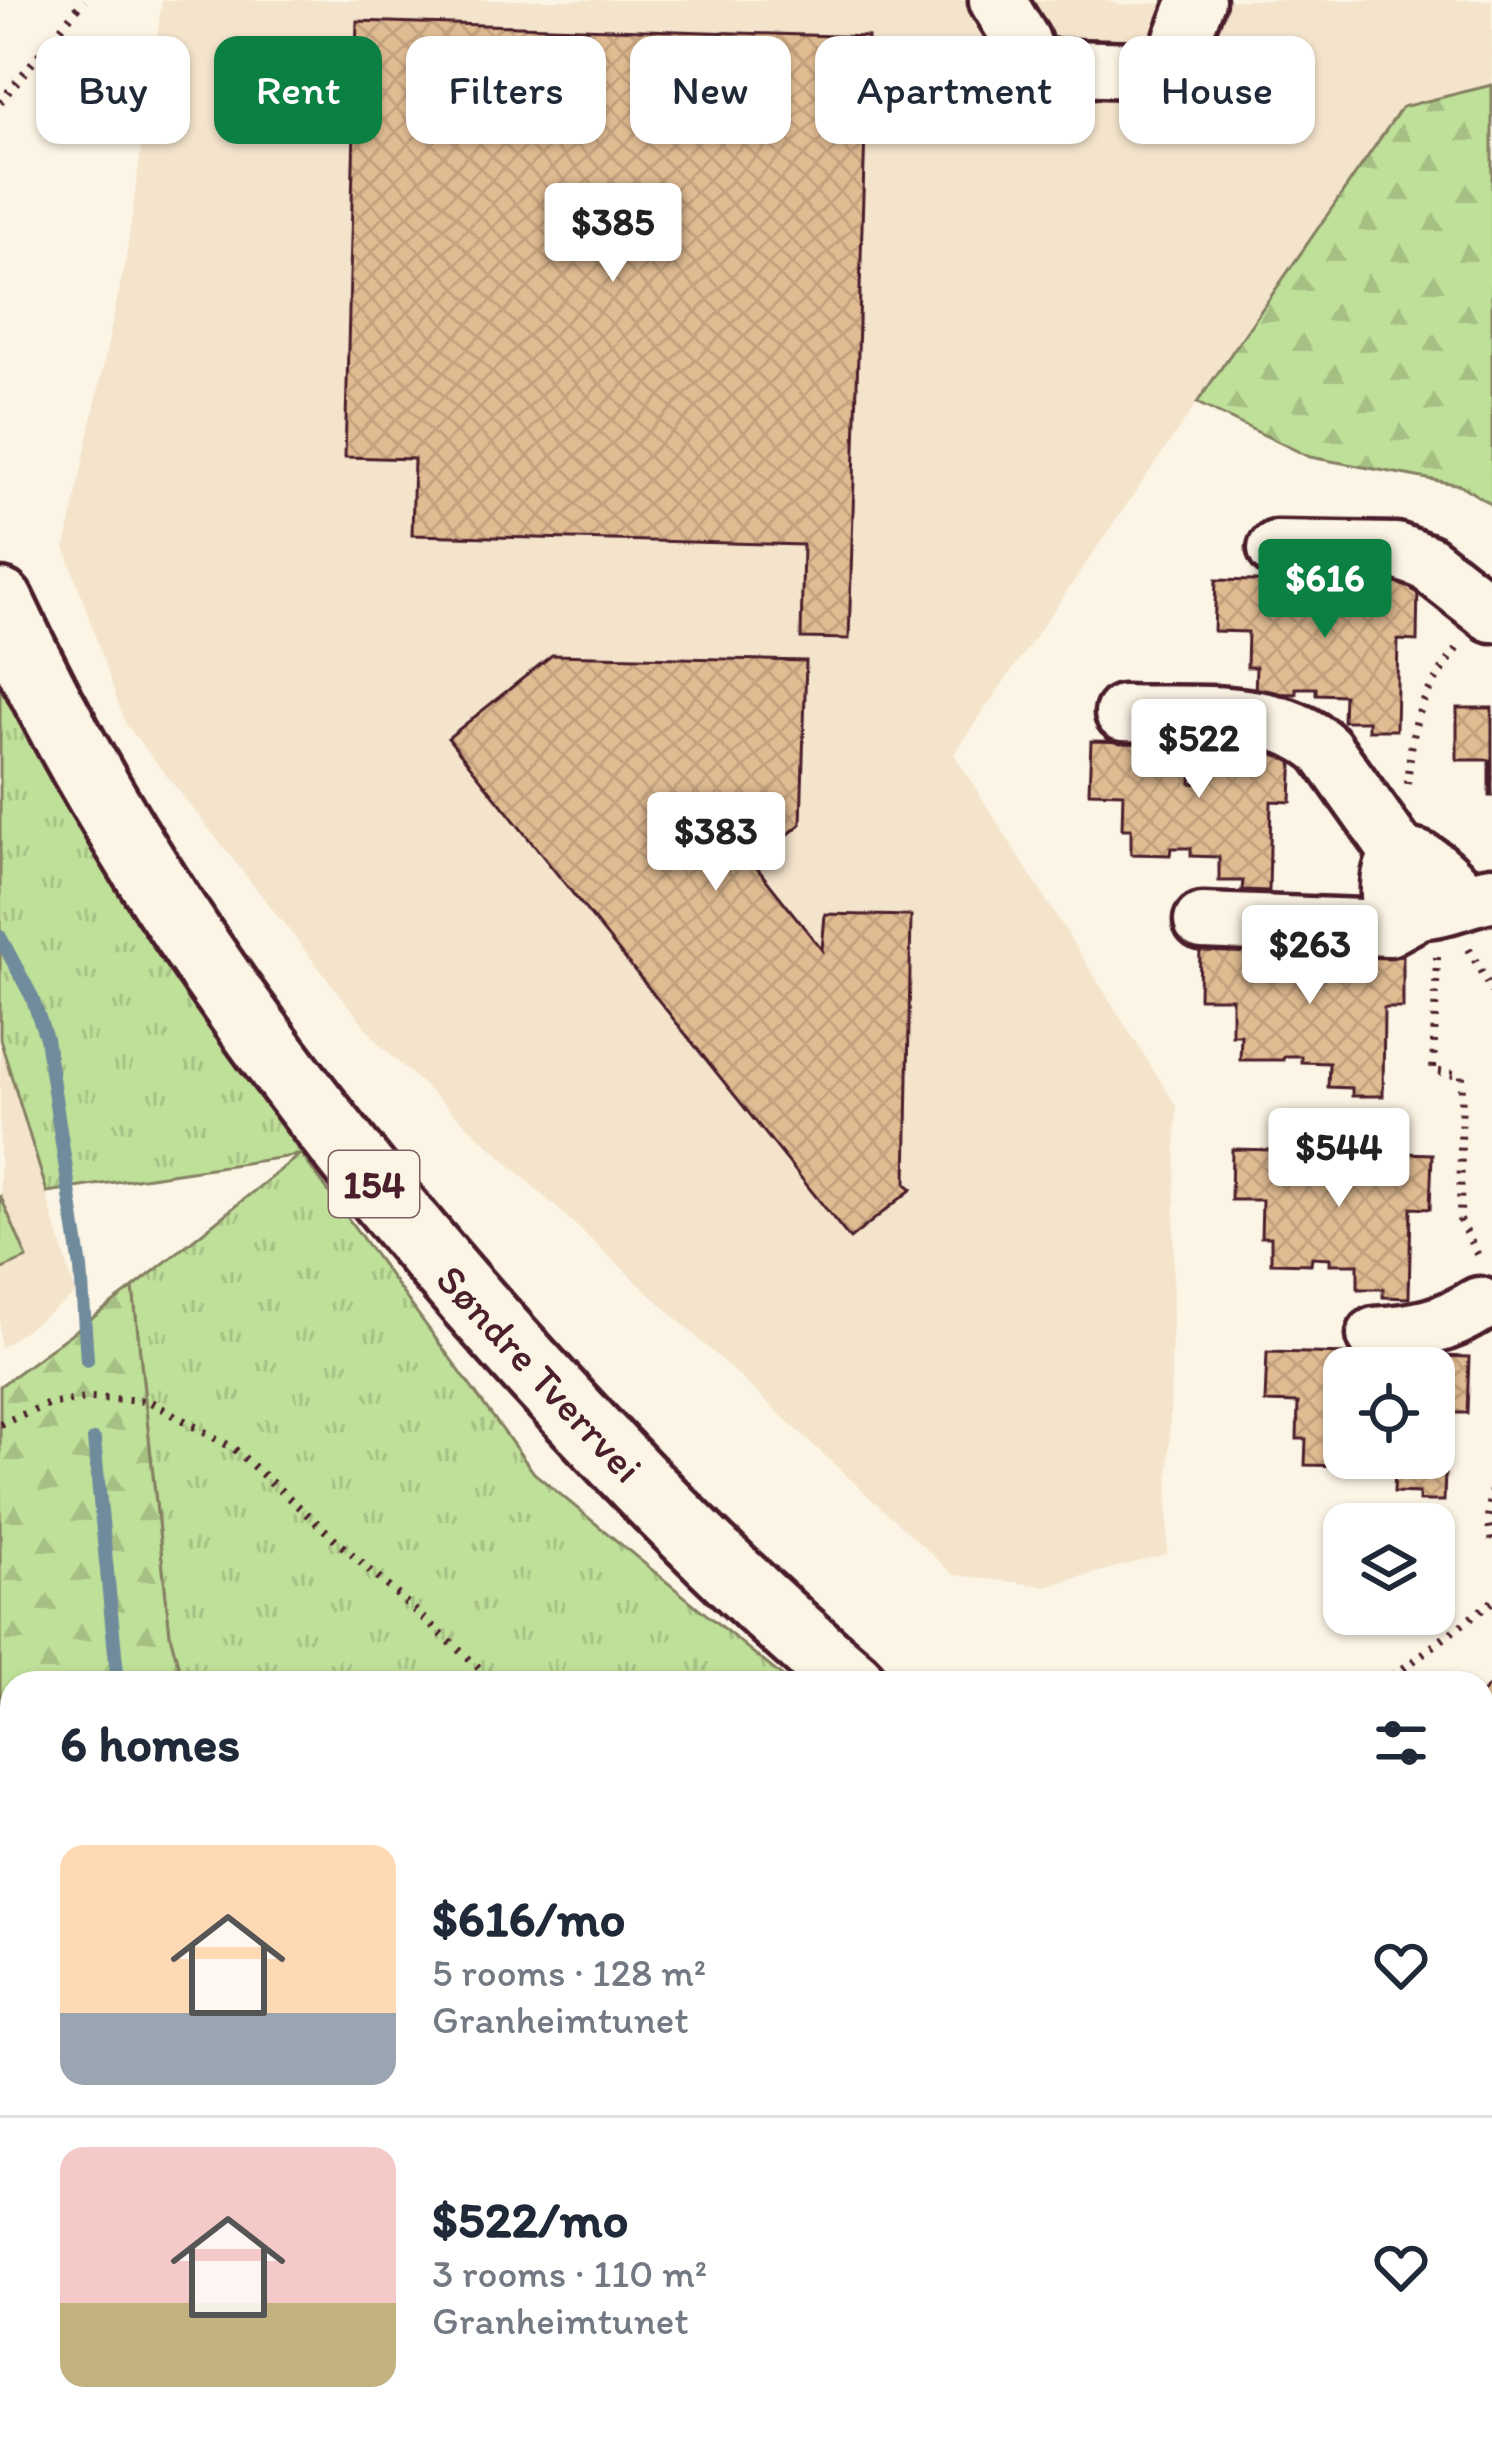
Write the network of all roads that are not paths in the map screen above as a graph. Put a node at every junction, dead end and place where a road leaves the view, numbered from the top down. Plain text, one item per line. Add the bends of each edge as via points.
1 (997, 0) edge
2 (1154, 0) edge
3 (1197, 0) edge
4 (1166, 36) edge
5 (1183, 36) edge
6 (1119, 69) edge
7 (1276, 549) dead end
8 (0, 603) edge
9 (1489, 612) edge
10 (1123, 713) dead end
11 (1453, 904) edge
12 (1202, 921) dead end
13 (1483, 1279) edge
14 (1375, 1335) dead end
15 (839, 1671) edge

1 - 6 street via 1030,67
2 - 4 street
3 - 5 street
7 - 9 street via 1396,550 1426,562
8 - 15 main road, Søndre Tverrvei / 154 via 94,783 175,914 342,1144 578,1418
10 - 11 street via 1255,718 1310,735 1407,858 1449,878
11 - 12 street via 1388,928
13 - 14 street via 1449,1324

